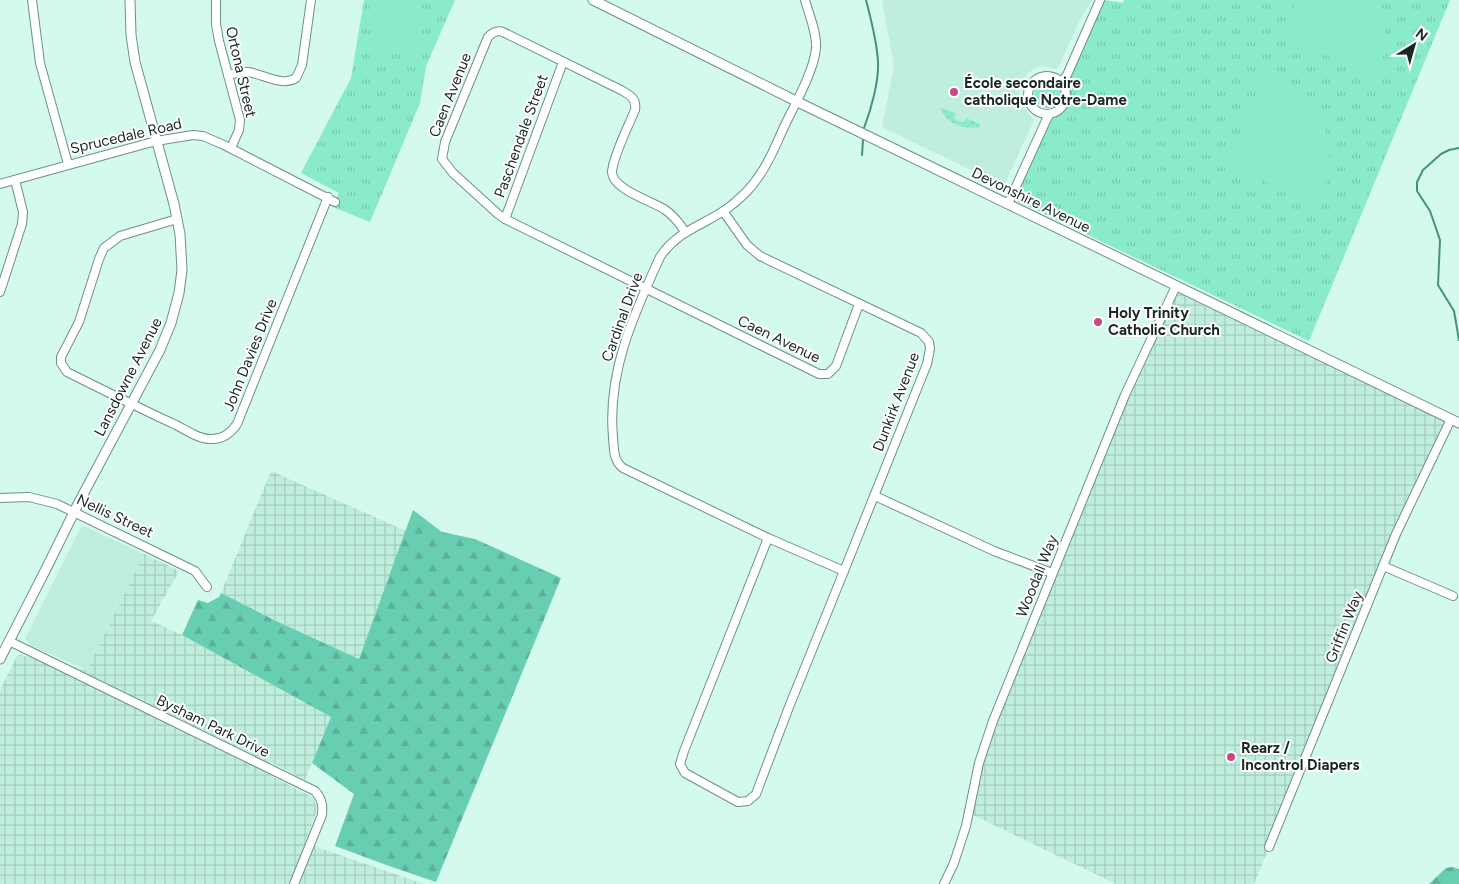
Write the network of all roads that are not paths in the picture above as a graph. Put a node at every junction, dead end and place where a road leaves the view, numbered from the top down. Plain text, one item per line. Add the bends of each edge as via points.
1 (32, 0) edge
2 (130, 0) edge
3 (216, 0) edge
4 (311, 0) edge
5 (592, 0) edge
6 (805, 0) edge
7 (1100, 0) edge
8 (563, 62) junction
9 (228, 75) junction
10 (1061, 82) junction
11 (796, 101) junction
12 (1049, 114) junction
13 (156, 141) junction
14 (231, 148) junction
15 (68, 164) junction
16 (15, 180) junction
17 (0, 184) edge
18 (328, 197) junction
19 (335, 202) dead end
20 (1008, 204) junction
21 (724, 211) junction
22 (177, 219) junction
23 (506, 219) junction
24 (685, 232) junction
25 (1176, 286) junction
26 (645, 289) junction
27 (0, 292) edge
28 (859, 304) junction
29 (131, 404) junction
30 (1455, 421) edge
31 (874, 496) junction
32 (0, 498) edge
33 (74, 512) junction
34 (768, 538) junction
35 (1384, 566) junction
36 (844, 571) junction
37 (1052, 573) junction
38 (207, 587) dead end
39 (1453, 596) dead end
40 (8, 641) junction
41 (0, 658) edge
42 (1269, 847) dead end
43 (294, 884) edge
44 (944, 884) edge

1 - 15 street via 40,63
2 - 13 main road, Lansdowne Avenue via 133,54
3 - 9 street, Ortona Street via 217,33
4 - 9 street via 302,65 296,78 285,82 250,72
5 - 11 main road, Devonshire Avenue
6 - 11 street, Cardinal Drive via 816,50
7 - 10 street
8 - 23 street, Paschendale Street
8 - 23 street, Caen Avenue via 503,32 491,34 445,142 442,159
8 - 24 street, Caen Avenue via 626,92 634,100 636,110 615,160 613,178 621,187 670,214
9 - 14 street, Ortona Street via 240,125
10 - 12 street via 1066,99 1059,110
10 - 12 street via 1045,76 1038,78 1030,88 1033,106
11 - 20 main road, Devonshire Avenue
11 - 21 street, Cardinal Drive via 760,175
12 - 20 street
13 - 14 street, Sprucedale Road via 198,135
13 - 15 street, Sprucedale Road
13 - 22 main road, Lansdowne Avenue
14 - 18 street, Sprucedale Road
15 - 16 street, Sprucedale Road
16 - 17 street, Sprucedale Road
16 - 27 street via 23,212 22,224
18 - 19 street, Sprucedale Road
18 - 29 street, John Davies Drive via 231,432 221,438 208,439
20 - 25 main road, Devonshire Avenue
21 - 24 street, Cardinal Drive
21 - 28 street, Dunkirk Avenue via 756,253
22 - 29 main road, Lansdowne Avenue via 182,267 176,308 169,331
22 - 29 street, John Davies Drive via 120,236 108,243 99,259 78,325 61,357 61,364 67,372
23 - 26 street, Caen Avenue
24 - 26 street, Cardinal Drive via 665,249
25 - 30 main road, Devonshire Avenue
25 - 37 street, Woodall Way via 1126,395
26 - 28 street, Caen Avenue via 823,374 828,374 836,366
26 - 34 street, Cardinal Drive via 616,370 612,421 615,458 623,468 641,478
28 - 31 street, Dunkirk Avenue via 921,333 929,342 930,349 914,400
29 - 33 main road, Lansdowne Avenue
30 - 35 street, Griffin Way via 1396,534
31 - 36 street
31 - 37 street via 994,551
32 - 33 street, Nellis Street via 41,499
33 - 38 street, Nellis Street via 195,571
33 - 40 main road, Lansdowne Avenue
34 - 36 street, Cardinal Drive
34 - 36 street via 680,764 685,773 738,802 748,801 756,794
35 - 39 street
35 - 42 street, Griffin Way
37 - 44 street, Woodall Way via 993,721 979,763 966,826
40 - 41 main road, Lansdowne Avenue
40 - 43 street, Bysham Park Drive via 315,792 323,806 322,815

